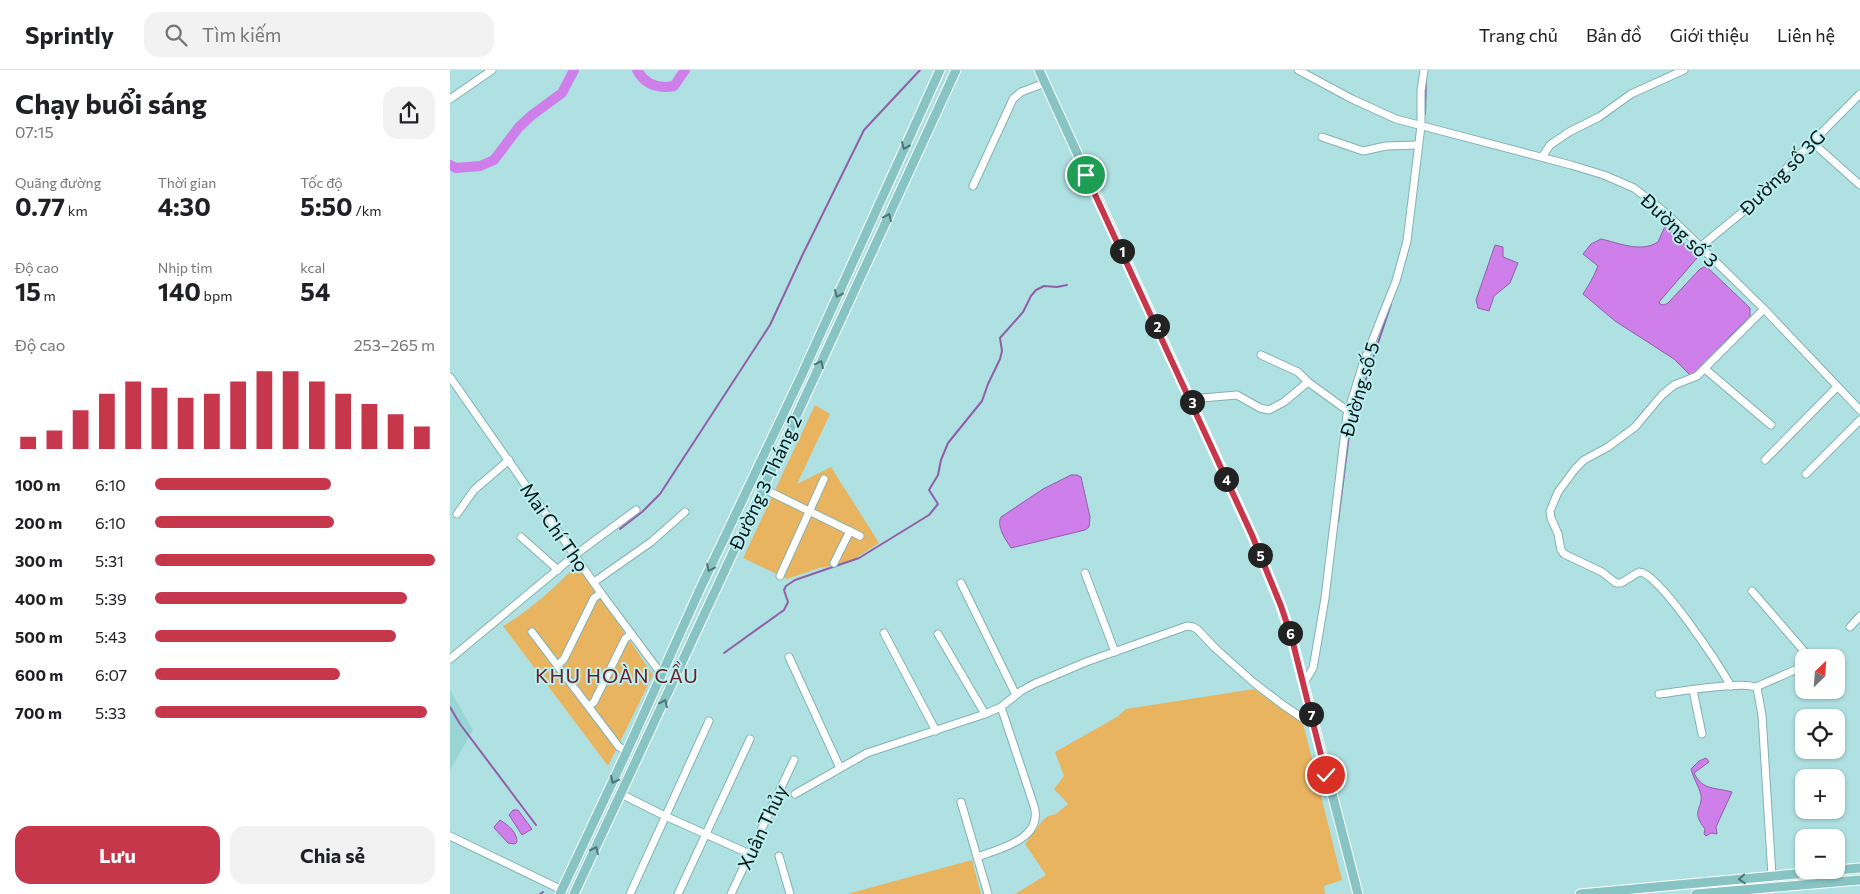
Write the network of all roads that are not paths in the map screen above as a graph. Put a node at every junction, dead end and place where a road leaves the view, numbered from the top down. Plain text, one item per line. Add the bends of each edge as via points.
1 (492, 70) edge
2 (940, 70) edge
3 (956, 70) edge
4 (1039, 70) edge
5 (1298, 70) edge
6 (1424, 70) edge
7 (1678, 71) edge
8 (1045, 82) junction
9 (1860, 94) edge
10 (450, 99) edge
11 (915, 125) junction
12 (1420, 126) junction
13 (928, 131) junction
14 (1322, 138) dead end
15 (1813, 143) junction
16 (1418, 145) junction
17 (1542, 157) junction
18 (1860, 185) edge
19 (973, 186) dead end
20 (1700, 247) junction
21 (1764, 309) junction
22 (1261, 355) dead end
23 (1704, 369) junction
24 (450, 377) edge
25 (799, 381) junction
26 (1308, 382) junction
27 (810, 387) junction
28 (1837, 387) junction
29 (1190, 399) junction
30 (1860, 410) edge
31 (1348, 412) junction
32 (1860, 420) edge
33 (1771, 425) dead end
34 (509, 460) junction
35 (1765, 460) dead end
36 (1806, 474) dead end
37 (824, 479) dead end
38 (762, 488) junction
39 (636, 510) dead end
40 (809, 511) junction
41 (685, 512) dead end
42 (457, 514) dead end
43 (850, 531) junction
44 (860, 536) dead end
45 (521, 537) dead end
46 (575, 555) junction
47 (834, 563) dead end
48 (558, 570) junction
49 (1085, 573) dead end
50 (780, 576) dead end
51 (594, 582) junction
52 (961, 583) dead end
53 (701, 587) junction
54 (1752, 591) dead end
55 (714, 592) junction
56 (601, 593) junction
57 (1860, 616) edge
58 (1850, 627) dead end
59 (532, 632) dead end
60 (884, 633) dead end
61 (631, 634) junction
62 (938, 634) dead end
63 (1802, 649) edge
64 (1115, 652) junction
65 (789, 657) dead end
66 (450, 659) edge
67 (558, 665) junction
68 (1795, 670) edge
69 (662, 675) junction
70 (1304, 683) junction
71 (1731, 686) junction
72 (1756, 686) junction
73 (1693, 690) junction
74 (1659, 694) dead end
75 (1016, 695) junction
76 (588, 706) junction
77 (1001, 706) junction
78 (985, 714) junction
79 (709, 721) dead end
80 (1314, 726) junction
81 (936, 731) junction
82 (1702, 734) dead end
83 (750, 739) dead end
84 (628, 751) junction
85 (794, 760) dead end
86 (840, 768) junction
87 (621, 794) junction
88 (795, 794) dead end
89 (961, 802) dead end
90 (665, 816) junction
91 (707, 835) junction
92 (450, 836) edge
93 (750, 854) junction
94 (779, 856) dead end
95 (977, 857) junction
96 (1860, 868) edge
97 (1845, 870) edge
98 (1795, 874) edge
99 (1772, 876) junction
100 (1803, 879) edge
101 (1860, 880) edge
102 (1804, 884) junction
103 (561, 892) edge
104 (575, 894) edge
105 (630, 894) edge
106 (678, 894) edge
107 (731, 894) edge
108 (790, 894) edge
109 (988, 894) edge
110 (1358, 894) edge
111 (1580, 894) edge
112 (1696, 894) edge

1 - 10 street
2 - 11 main road, Đường 3 Tháng 2
3 - 13 main road, Đường 3 Tháng 2
4 - 8 main road
5 - 12 street, Đường số 3 via 1371,108
6 - 12 street, Đường số 5
7 - 17 street via 1631,94 1599,117 1569,132 1550,145
8 - 19 street via 1013,99
8 - 29 main road
9 - 15 street, Đường số 3G
11 - 13 street
11 -> 25 main road, Đường 3 Tháng 2
12 - 16 street, Đường số 5
12 - 17 street, Đường số 3
27 -> 13 main road, Đường 3 Tháng 2
14 - 16 street via 1363,152 1386,146
15 - 18 street
15 - 20 street, Đường số 3G via 1745,210
16 - 31 street, Đường số 5 via 1406,247
17 - 20 street, Đường số 3 via 1604,175 1634,188
20 - 21 street, Đường số 3
21 - 23 street
21 - 28 street, Đường số 3
22 - 26 street via 1298,372
23 - 33 street
23 - 71 street via 1694,378 1674,385 1628,433 1579,464 1558,492 1550,515 1564,554 1602,572 1616,583 1640,572 1647,574 1667,594
24 - 34 street, Mai Chí Thọ
25 - 27 street
25 -> 53 main road, Đường 3 Tháng 2
26 - 29 street via 1269,410 1237,396
26 - 31 street
27 - 38 main road, Đường 3 Tháng 2
28 - 30 street, Đường số 3
28 - 35 street
29 - 70 main road via 1278,598
31 - 70 street, Đường số 5 via 1315,662
32 - 36 street
34 - 42 street via 474,490
34 - 46 street, Mai Chí Thọ
37 - 40 street
38 - 40 street
38 - 55 main road, Đường 3 Tháng 2
39 - 46 street
40 - 43 street
40 - 50 street
41 - 51 street via 651,542
43 - 44 street
43 - 47 street
45 - 48 street
46 - 48 street
46 - 51 street, Mai Chí Thọ
48 - 66 street
49 - 64 street
51 - 56 street, Mai Chí Thọ
52 - 75 street
53 - 55 street
53 - 69 main road, Đường 3 Tháng 2
54 - 63 street
87 -> 55 main road, Đường 3 Tháng 2
56 - 61 street, Mai Chí Thọ
56 - 67 street via 594,598
57 - 58 street
59 - 67 street
60 - 81 street
61 - 69 street, Mai Chí Thọ
61 - 76 street via 625,639 594,702
62 - 78 street
64 - 75 street via 1034,684
64 - 80 street via 1187,626 1194,627 1253,682
65 - 86 street
67 - 76 street
68 - 72 street
69 - 84 main road, Đường 3 Tháng 2
70 - 80 main road
71 - 72 street
71 - 73 street
72 - 99 street via 1762,715
73 - 74 street
73 - 82 street
75 - 77 street
76 - 84 street via 619,747
77 - 78 street
77 - 95 street via 1035,817 1020,840
78 - 81 street
79 - 90 street
80 - 110 main road
81 - 86 street via 872,750
83 - 91 street
84 -> 103 main road, Đường 3 Tháng 2
85 - 93 street, Xuân Thủy
86 - 88 street
87 - 90 street
104 -> 87 main road, Đường 3 Tháng 2
89 - 95 street
90 - 91 street
90 - 105 street
91 - 93 street
91 - 106 street
92 - 103 street
93 - 107 street, Xuân Thủy
94 - 108 street
95 - 109 street
96 - 97 main road
98 - 99 main road
99 -> 111 main road
100 - 102 main road
101 - 102 main road
102 - 112 main road

